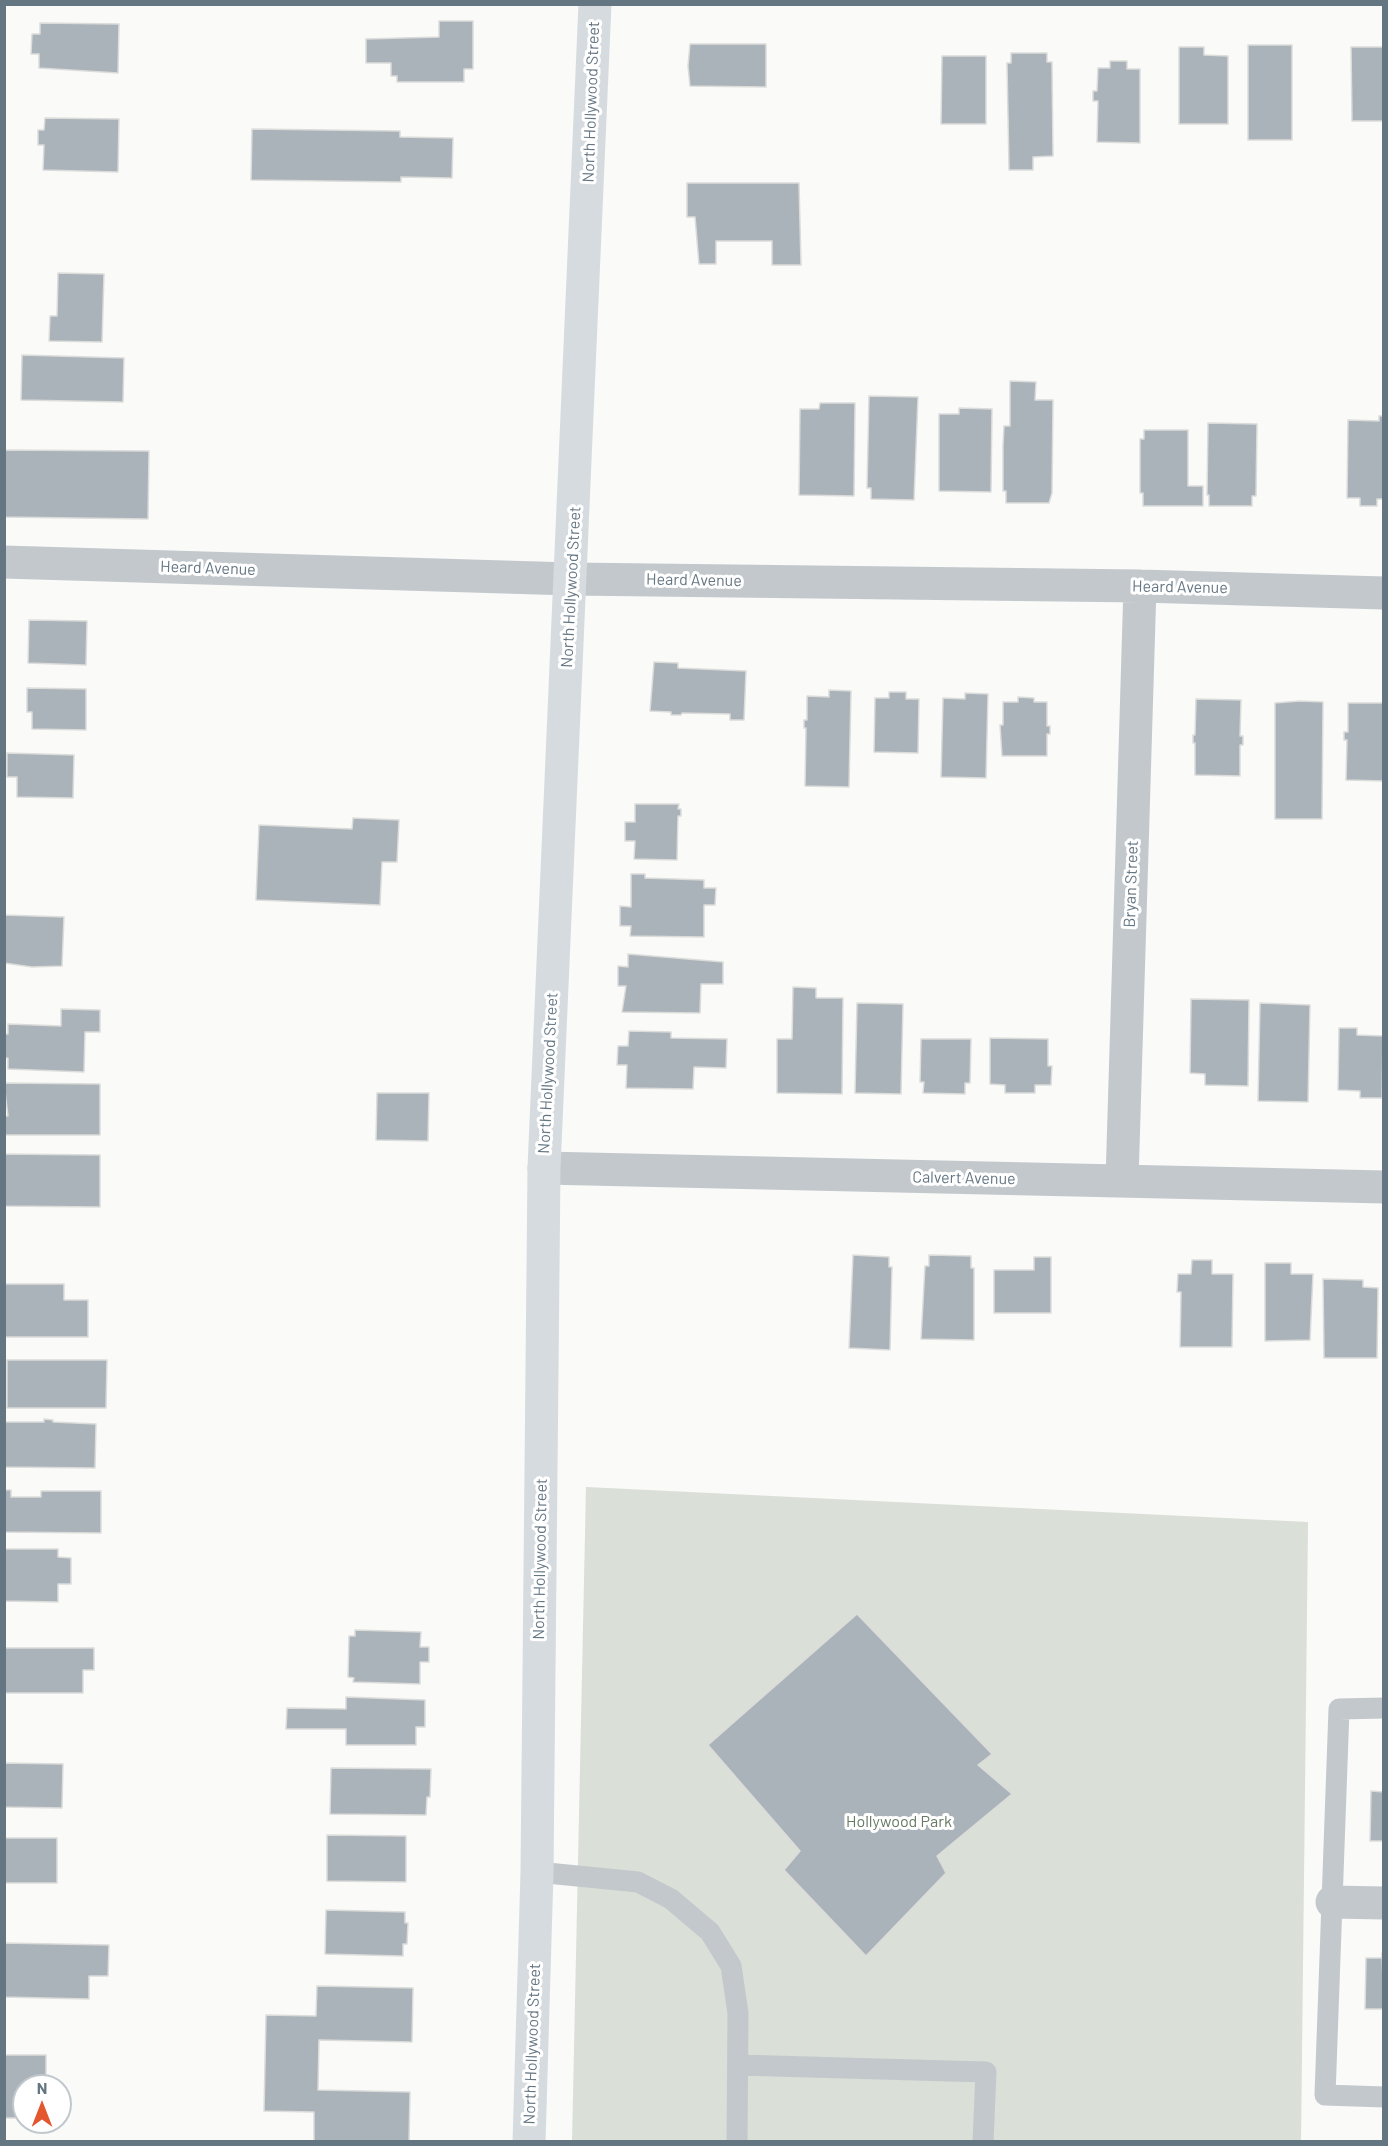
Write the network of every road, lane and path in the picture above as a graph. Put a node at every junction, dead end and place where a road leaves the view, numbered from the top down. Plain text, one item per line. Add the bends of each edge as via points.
1 (595, 4) edge
2 (4, 562) edge
3 (571, 579) junction
4 (1140, 586) junction
5 (1383, 592) edge
6 (544, 1168) junction
7 (1122, 1181) junction
8 (1383, 1187) edge
9 (1383, 1708) edge
10 (537, 1872) junction
11 (1332, 1902) junction
12 (1383, 1903) edge
13 (738, 2065) junction
14 (1383, 2097) edge
15 (529, 2142) edge
16 (737, 2142) edge
17 (983, 2142) edge

1 - 3 main road, North Hollywood Street
2 - 3 street, Heard Avenue
3 - 4 street, Heard Avenue
3 - 6 main road, North Hollywood Street
4 - 5 street, Heard Avenue
4 - 7 street, Bryan Street
6 - 7 street, Calvert Avenue
6 - 10 main road, North Hollywood Street
7 - 8 street, Calvert Avenue
9 - 11 lane via 1339,1709
10 - 13 lane via 638,1882 671,1899 710,1932 731,1966 738,2013
10 - 15 main road, North Hollywood Street
11 - 12 street
11 - 14 lane via 1325,2095
13 - 16 lane
13 - 17 lane via 986,2072

